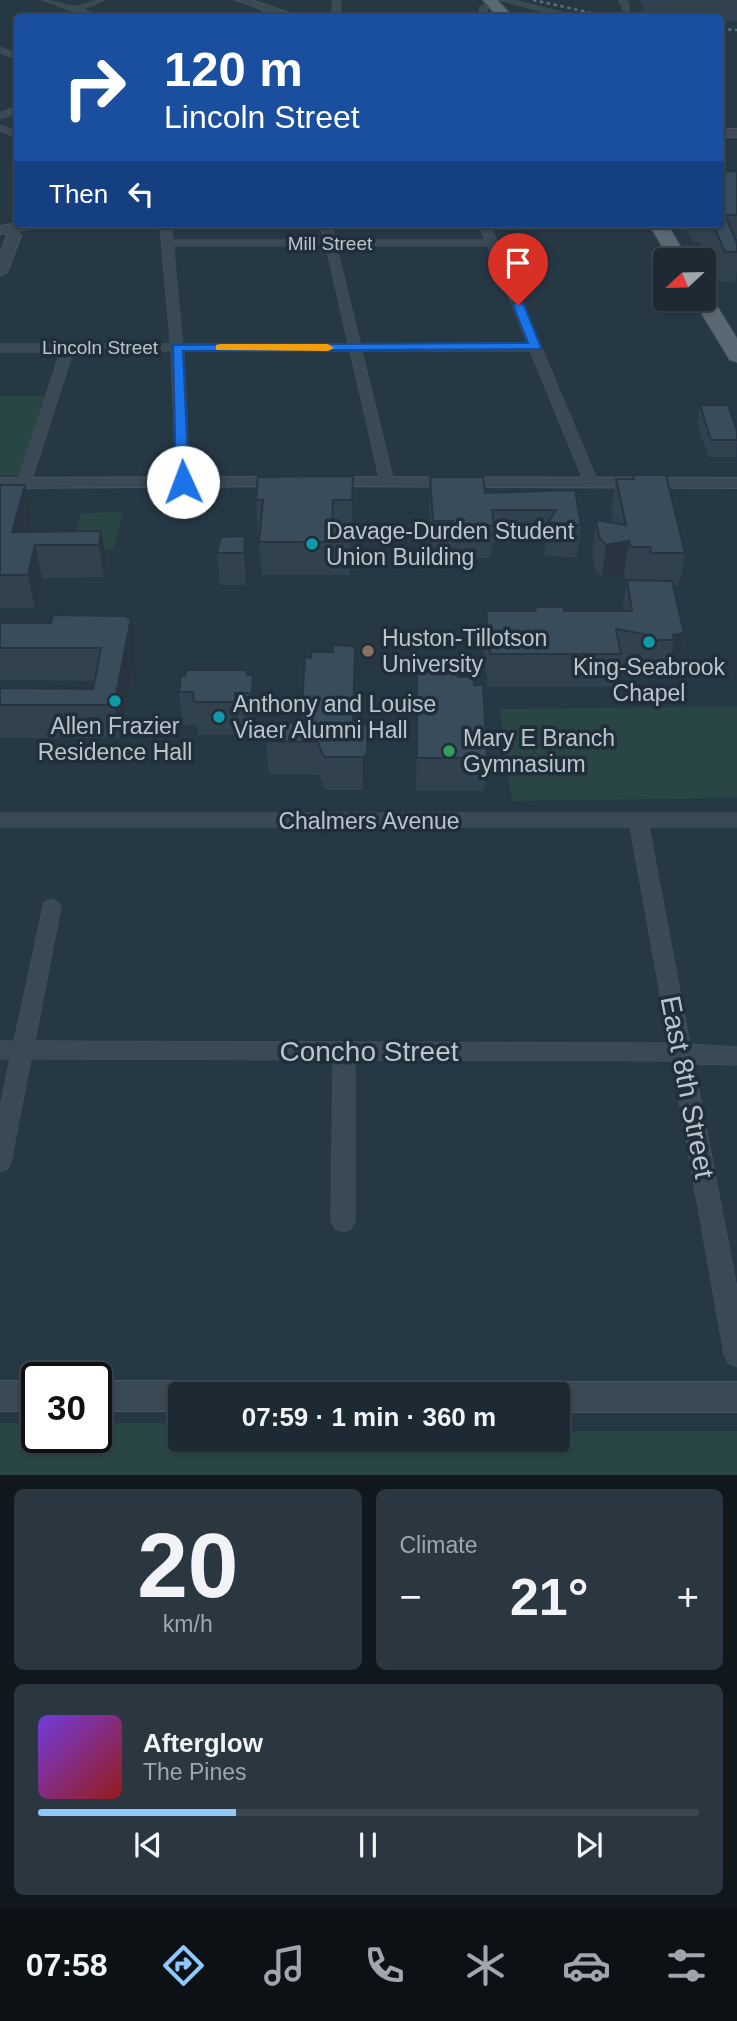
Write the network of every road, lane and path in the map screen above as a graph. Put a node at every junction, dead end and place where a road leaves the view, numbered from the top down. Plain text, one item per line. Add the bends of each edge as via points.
1 (47, 0) edge
2 (101, 0) edge
3 (241, 0) edge
4 (497, 1) edge
5 (75, 9) junction
6 (273, 10) junction
7 (89, 14) edge
8 (263, 14) edge
9 (286, 14) edge
10 (485, 14) edge
11 (511, 14) edge
12 (560, 14) edge
13 (3, 228) edge
14 (166, 228) edge
15 (327, 228) edge
16 (486, 228) edge
17 (660, 228) edge
18 (332, 242) junction
19 (168, 243) junction
20 (492, 243) junction
21 (672, 248) edge
22 (0, 271) edge
23 (711, 312) edge
24 (68, 347) junction
25 (357, 347) junction
26 (536, 347) junction
27 (0, 348) edge
28 (177, 348) junction
29 (737, 356) edge
30 (24, 482) junction
31 (183, 482) junction
32 (387, 482) junction
33 (591, 482) junction
34 (0, 483) edge
35 (737, 483) edge
36 (0, 820) edge
37 (638, 820) junction
38 (737, 820) edge
39 (51, 907) dead end
40 (0, 1050) edge
41 (22, 1050) junction
42 (344, 1051) junction
43 (681, 1052) junction
44 (737, 1056) edge
45 (0, 1162) edge
46 (343, 1222) dead end
47 (737, 1354) edge
48 (0, 1395) edge
49 (21, 1396) edge
50 (112, 1396) edge
51 (168, 1396) edge
52 (570, 1397) edge
53 (737, 1397) edge

1 - 5 street
2 - 5 street
3 - 6 street
4 - 10 street via 484,8
4 - 11 main road
4 - 12 street
5 - 7 street
6 - 8 street
6 - 9 street
13 - 22 street via 14,236
14 - 19 street
15 - 18 street
16 - 20 street
17 - 21 main road
18 - 19 street, Mill Street
18 - 20 street, Mill Street
18 - 25 street
19 - 28 street
20 - 26 street
23 - 29 main road
24 - 27 street, Lincoln Street
24 - 28 street, Lincoln Street
24 - 30 street
25 - 26 street, Lincoln Street
25 - 28 street, Lincoln Street
25 - 32 street
26 - 33 street
28 - 31 street
30 - 31 street
30 - 34 street
31 - 32 street
32 - 33 street
33 - 35 street
36 - 37 street, Chalmers Avenue
37 - 38 street, Chalmers Avenue
37 - 43 street, East 8th Street
39 - 41 street
40 - 41 street, Concho Street
41 - 42 street, Concho Street
41 - 45 street
42 - 43 street, Concho Street
42 - 46 street
43 - 44 street, Concho Street
43 - 47 street, East 8th Street
48 - 49 street
50 - 51 street
52 - 53 street

